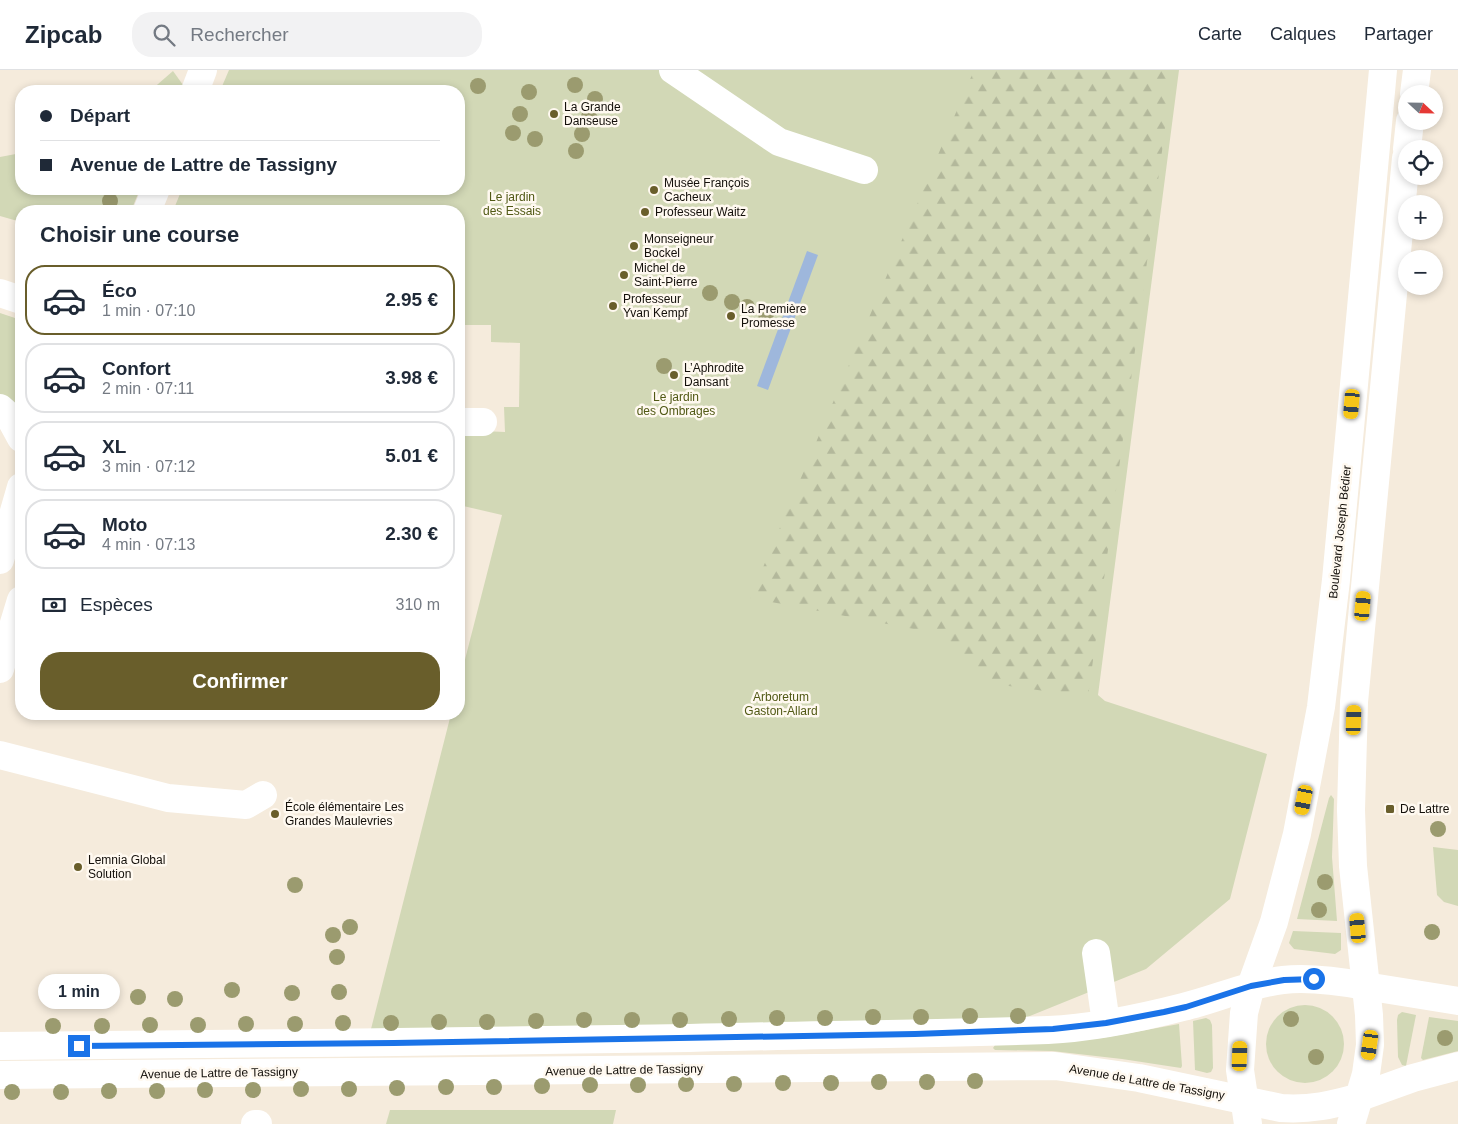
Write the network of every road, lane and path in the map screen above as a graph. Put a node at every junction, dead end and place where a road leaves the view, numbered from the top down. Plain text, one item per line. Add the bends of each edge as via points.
1 (203, 70) edge
2 (673, 70) edge
3 (1383, 70) edge
4 (1417, 70) edge
5 (197, 85) edge
6 (1415, 85) edge
7 (864, 170) dead end
8 (1403, 185) edge
9 (0, 293) edge
10 (15, 298) edge
11 (0, 408) edge
12 (15, 427) edge
13 (15, 508) edge
14 (0, 560) edge
15 (15, 620) edge
16 (0, 669) edge
17 (0, 755) edge
18 (262, 794) dead end
19 (1096, 953) dead end
20 (1251, 986) junction
21 (1365, 986) junction
22 (1458, 1001) edge
23 (1106, 1023) junction
24 (0, 1046) edge
25 (1458, 1066) edge
26 (0, 1075) edge
27 (1360, 1097) junction
28 (1246, 1112) edge
29 (254, 1124) edge
30 (258, 1124) edge
31 (1351, 1124) edge

1 - 5 main road
2 - 7 main road via 779,142
3 - 20 main road, Boulevard Joseph Bédier via 1336,580 1321,707 1295,842 1274,922
4 - 6 main road
8 - 21 main road via 1354,702 1353,866
9 - 10 main road
11 - 12 main road
13 - 14 main road
15 - 16 main road
17 - 18 main road via 168,798 246,805
19 - 23 main road
20 - 21 main road via 1314,979
20 - 23 main road via 1186,1007
20 - 28 main road via 1240,1042
21 - 22 main road
21 - 27 main road via 1370,1045
23 - 24 main road via 1053,1029 905,1034
25 - 27 main road
26 - 28 main road, Avenue de Lattre de Tassigny via 1054,1066 1139,1078
27 - 28 main road via 1324,1107
27 - 31 main road
29 - 30 main road

